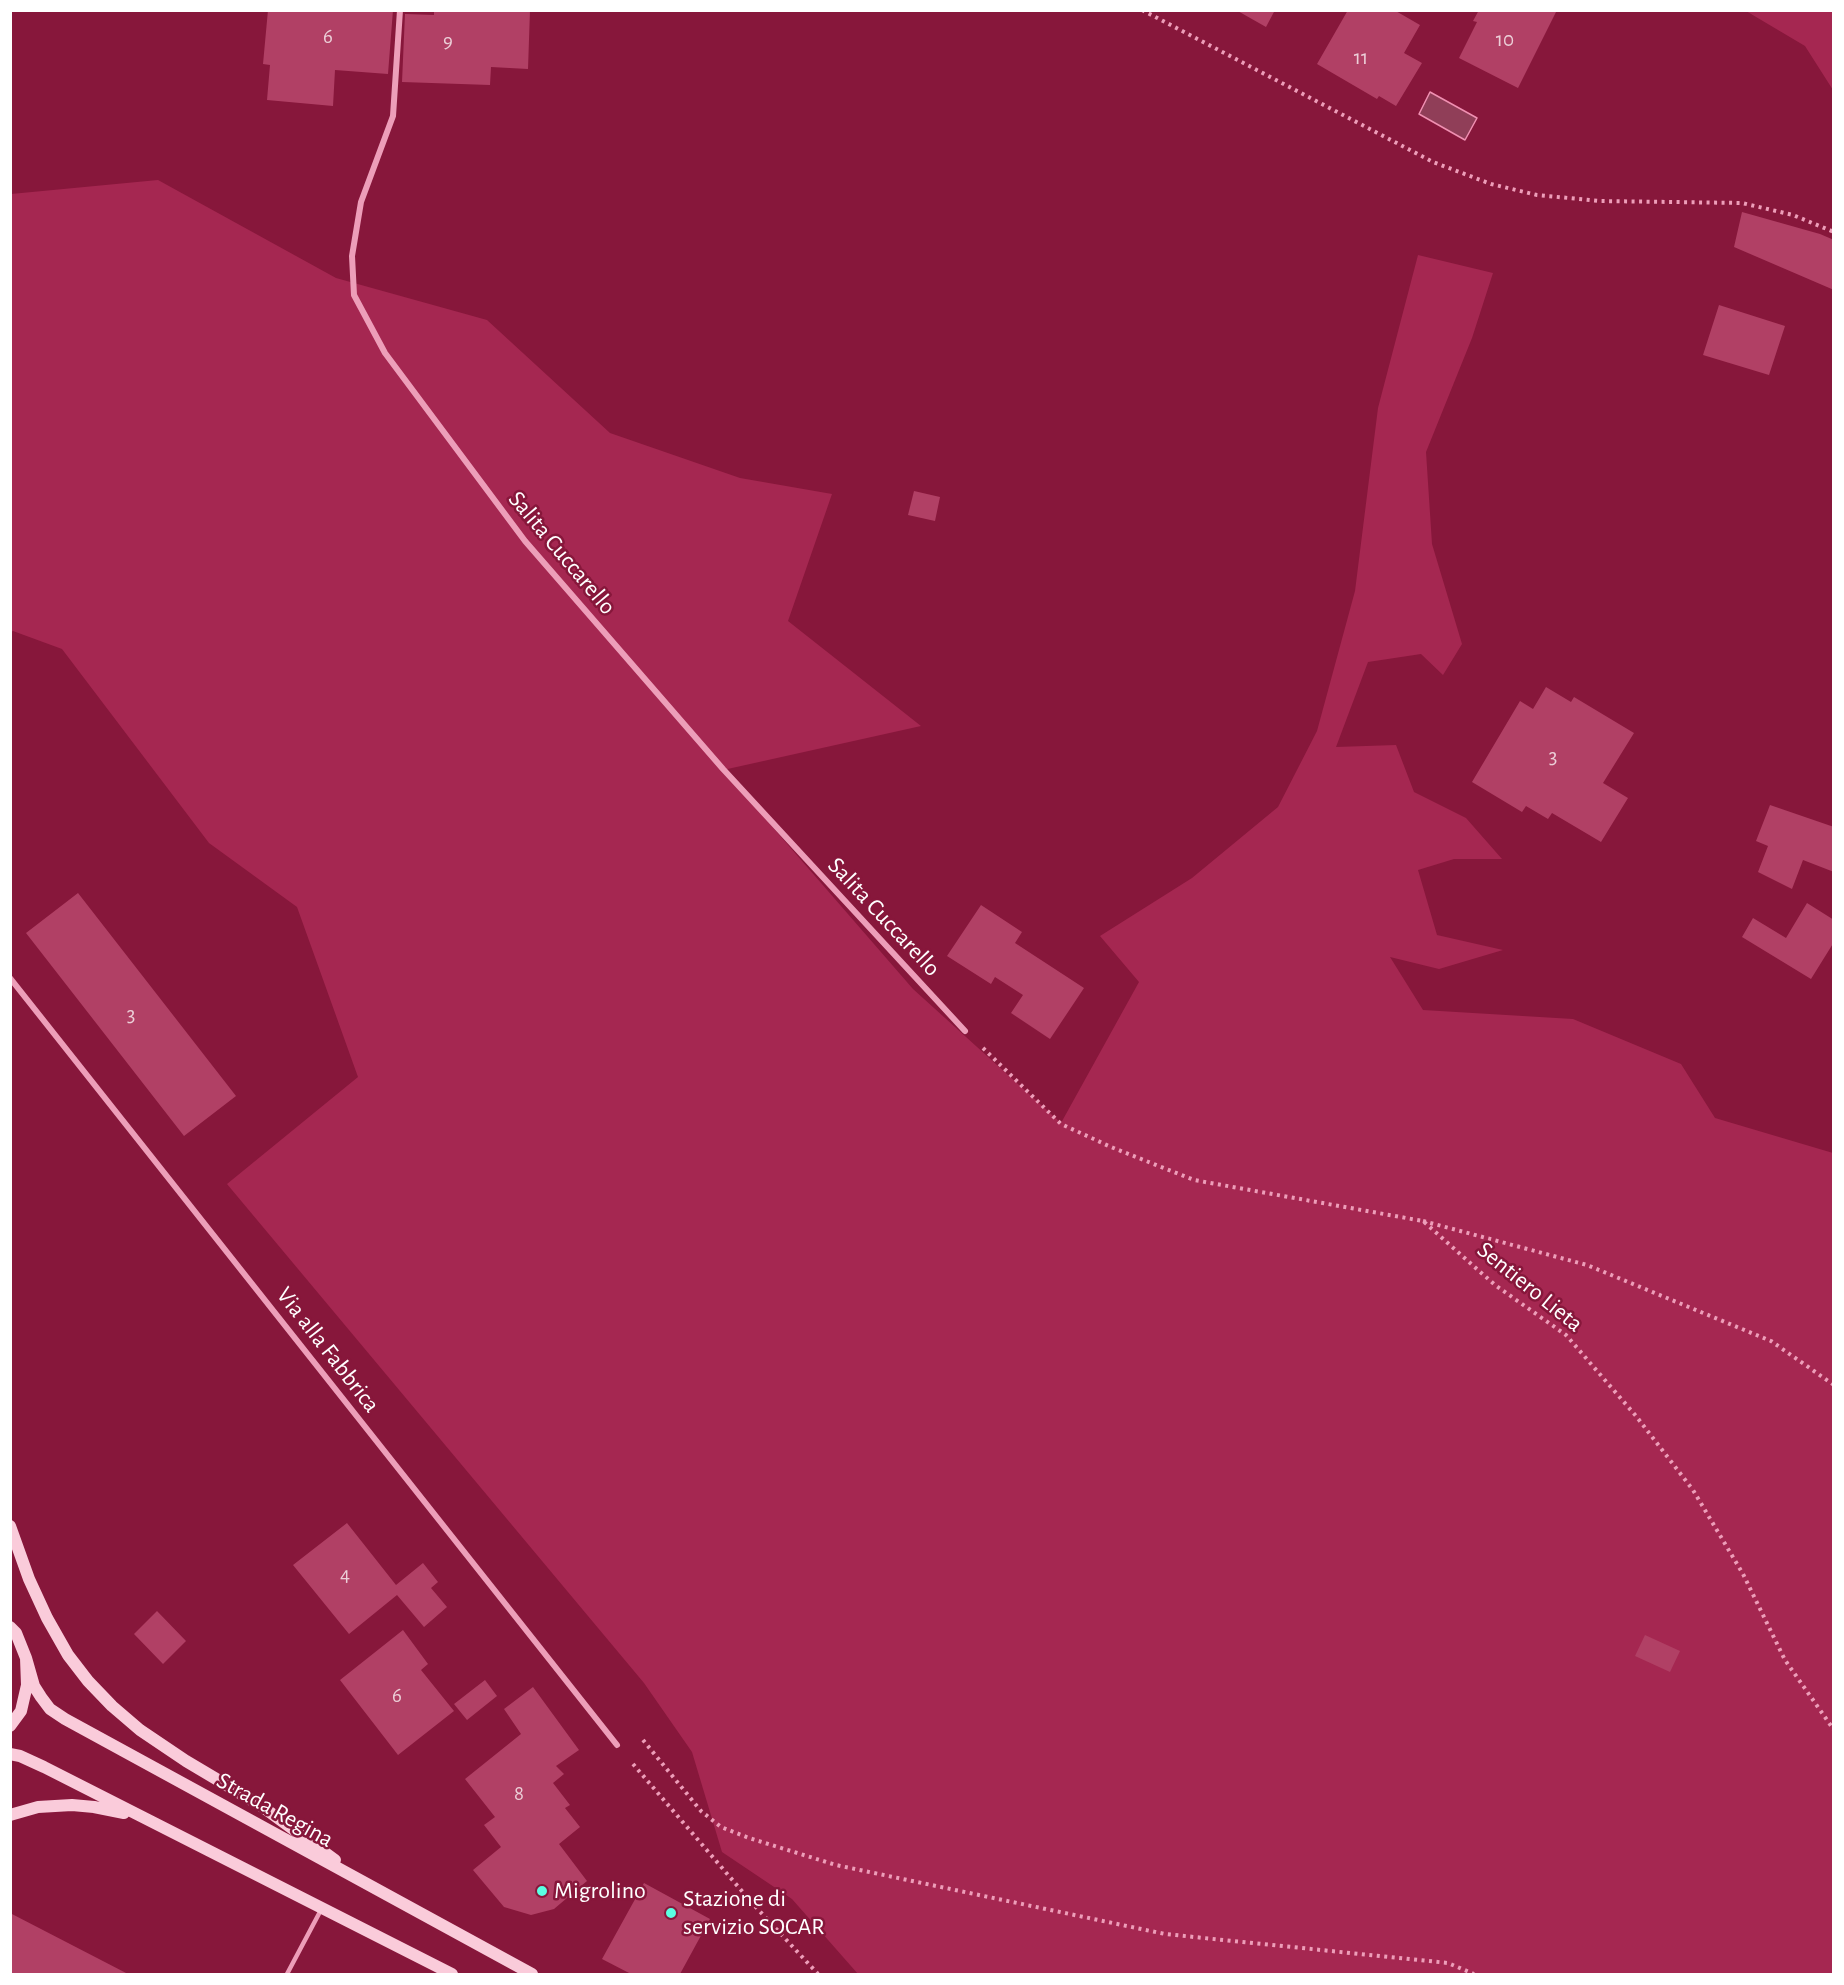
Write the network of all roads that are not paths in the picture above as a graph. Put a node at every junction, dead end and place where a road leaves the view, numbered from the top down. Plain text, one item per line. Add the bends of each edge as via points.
1 (400, 10) edge
2 (10, 978) edge
3 (965, 1031) road end
4 (10, 1526) edge
5 (12, 1627) edge
6 (26, 1658) junction
7 (10, 1726) edge
8 (617, 1745) road end
9 (10, 1754) edge
10 (10, 1815) edge
11 (154, 1823) junction
12 (377, 1890) junction
13 (322, 1908) junction
14 (286, 1974) edge
15 (452, 1974) edge
16 (532, 1974) edge

1 - 3 street, Salita Cuccarello via 393,116 361,202 352,256 354,295 385,353 525,541 723,769
2 - 8 street, Via alla Fabbrica
4 - 12 main road via 29,1578 68,1655 112,1706 140,1730 260,1805
5 - 6 main road, Strada Regina
6 - 7 main road via 27,1685 21,1711
6 - 12 main road, Strada Regina via 41,1697 65,1719
9 - 11 main road
10 - 11 main road via 38,1807 72,1805 118,1811
11 - 13 main road
12 - 16 main road, Strada Regina
13 - 14 lane
13 - 15 main road

